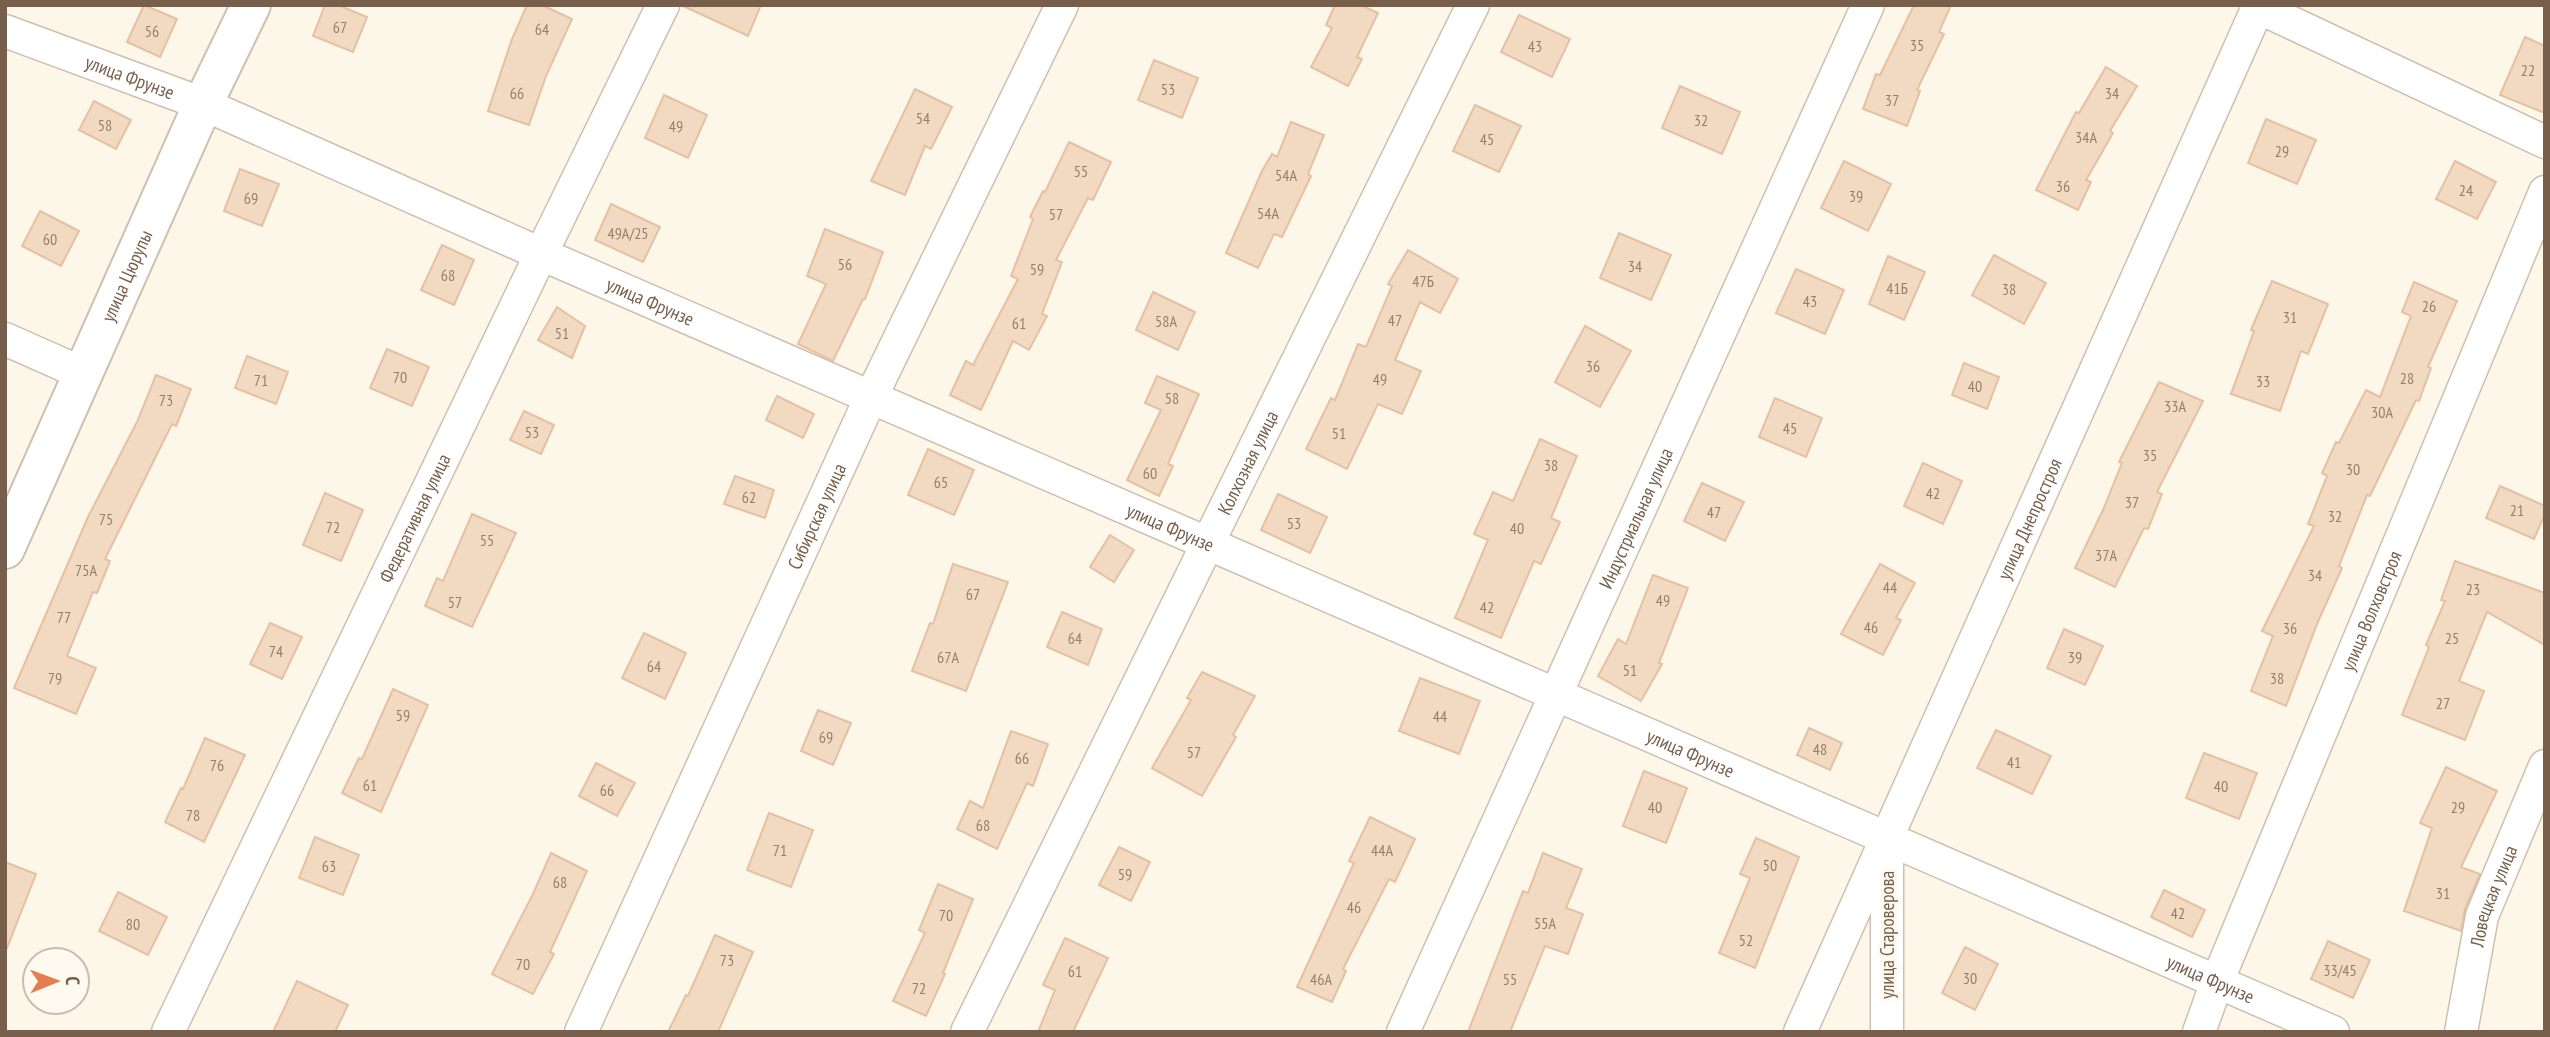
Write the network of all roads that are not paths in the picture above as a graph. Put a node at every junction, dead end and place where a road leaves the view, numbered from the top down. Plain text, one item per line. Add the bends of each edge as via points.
1 (251, 5) edge
2 (663, 5) edge
3 (1062, 5) edge
4 (1473, 5) edge
5 (1868, 5) edge
6 (2258, 6) edge
7 (5, 31) edge
8 (203, 104) junction
9 (2545, 142) edge
10 (2545, 192) edge
11 (541, 254) junction
12 (5, 340) edge
13 (84, 374) junction
14 (872, 397) junction
15 (1208, 544) junction
16 (5, 549) edge
17 (1555, 694) junction
18 (2545, 766) edge
19 (1886, 838) junction
20 (2217, 982) junction
21 (168, 1032) edge
22 (581, 1032) edge
23 (967, 1032) edge
24 (1403, 1032) edge
25 (1800, 1032) edge
26 (1886, 1032) edge
27 (2199, 1032) edge
28 (2333, 1032) edge
29 (2461, 1032) edge

1 - 8 street, улица Цюрупы
2 - 11 street, Федеративная улица
3 - 14 street, Сибирская улица
4 - 15 street, Колхозная улица
5 - 17 street, Индустриальная улица
6 - 9 street
6 - 19 street, улица Днепростроя
7 - 8 street, улица Фрунзе
8 - 11 street, улица Фрунзе
8 - 13 street, улица Цюрупы
10 - 20 street, улица Волховстроя
11 - 14 street, улица Фрунзе
11 - 21 street, Федеративная улица
12 - 13 street
13 - 16 street, улица Цюрупы
14 - 15 street, улица Фрунзе
14 - 22 street, Сибирская улица
15 - 17 street, улица Фрунзе
15 - 23 street, Колхозная улица
17 - 19 street, улица Фрунзе
17 - 24 street, Индустриальная улица
18 - 29 street, Ловецкая улица via 2482,916
19 - 20 street, улица Фрунзе
19 - 25 street, улица Днепростроя
19 - 26 street, улица Староверова
20 - 27 street, улица Волховстроя
20 - 28 street, улица Фрунзе

